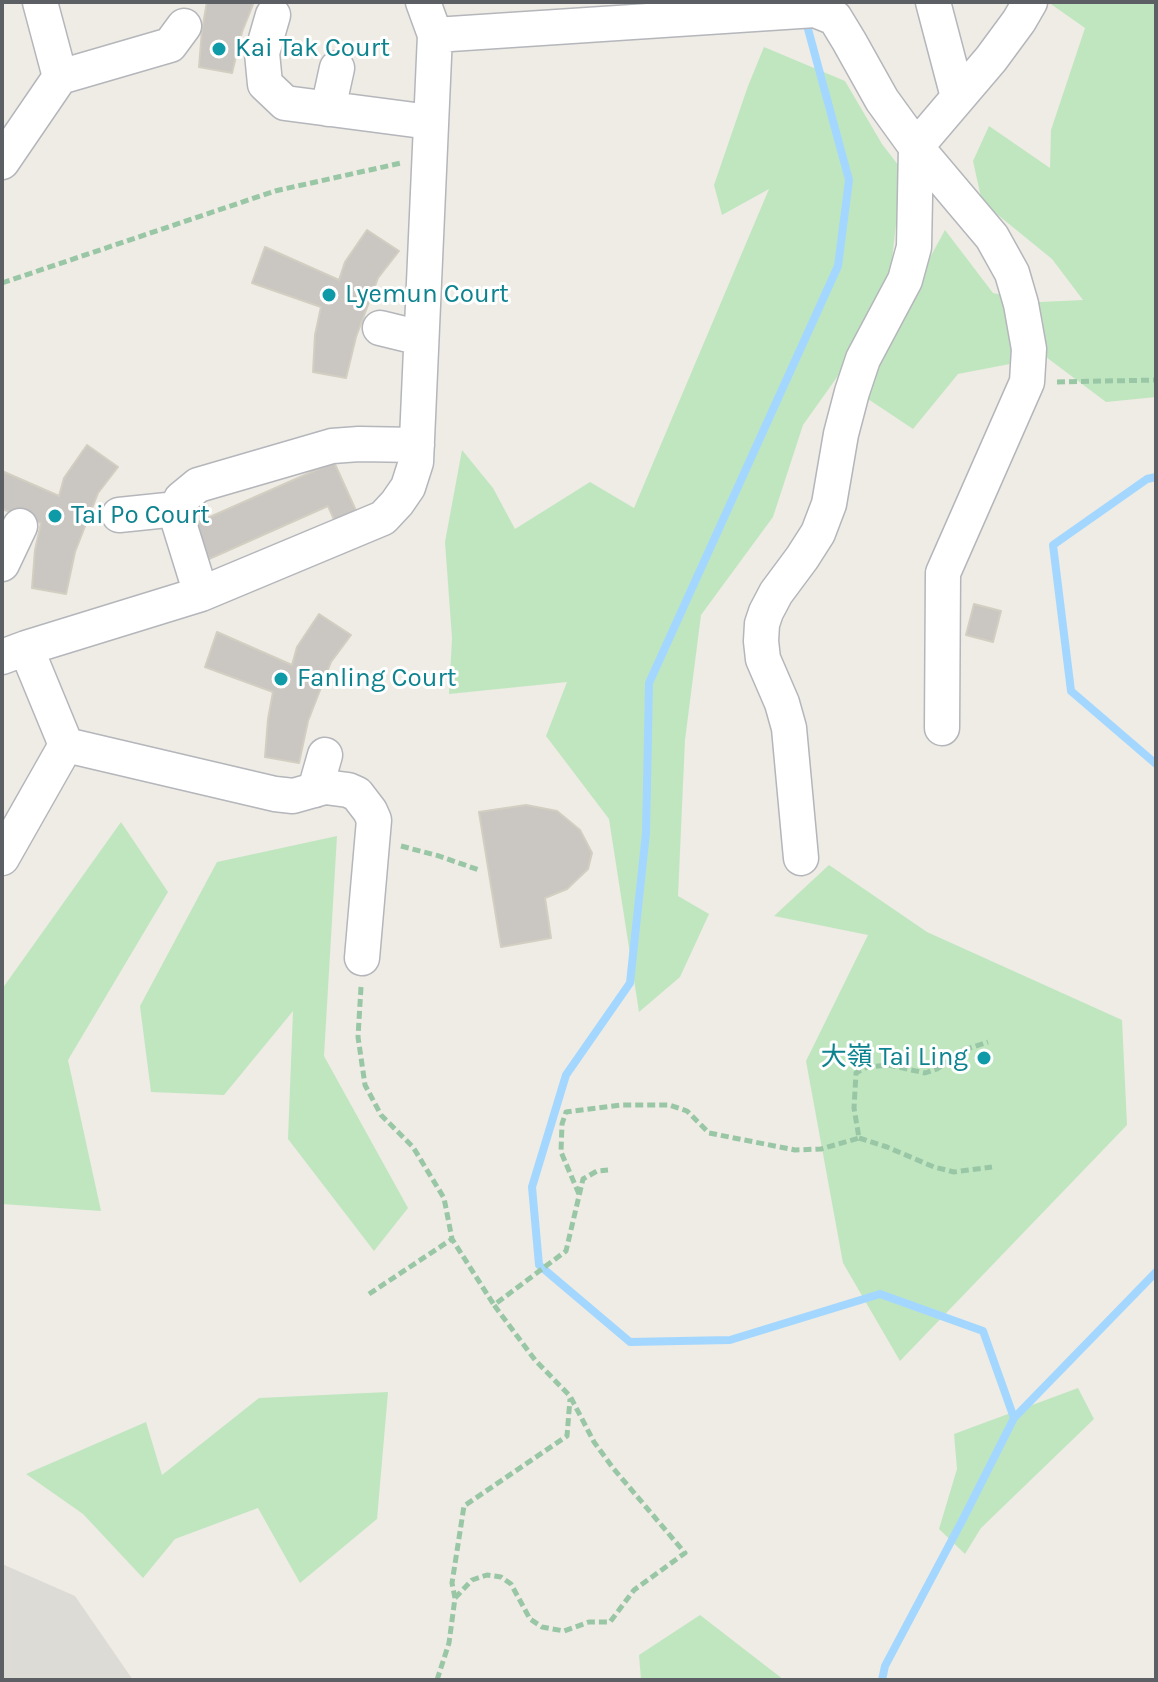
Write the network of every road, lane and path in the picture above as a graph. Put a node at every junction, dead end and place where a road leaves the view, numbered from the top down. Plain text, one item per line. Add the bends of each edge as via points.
1 (40, 2) edge
2 (423, 2) edge
3 (933, 2) edge
4 (1030, 2) edge
5 (273, 15) dead end
6 (184, 26) dead end
7 (435, 35) junction
8 (337, 68) dead end
9 (60, 77) junction
10 (958, 97) junction
11 (328, 109) junction
12 (430, 122) junction
13 (916, 147) junction
14 (429, 157) junction
15 (2, 162) edge
16 (2, 283) edge
17 (380, 328) dead end
18 (421, 338) junction
19 (1156, 380) edge
20 (1027, 382) junction
21 (417, 445) junction
22 (177, 509) junction
23 (119, 515) dead end
24 (20, 526) dead end
25 (2, 564) edge
26 (201, 594) junction
27 (14, 652) edge
28 (942, 728) dead end
29 (66, 745) junction
30 (325, 755) dead end
31 (315, 790) junction
32 (372, 842) junction
33 (2, 858) edge
34 (801, 858) dead end
35 (479, 870) dead end
36 (362, 958) joint
37 (988, 1042) dead end
38 (859, 1138) junction
39 (992, 1167) dead end
40 (608, 1170) dead end
41 (579, 1195) junction
42 (452, 1239) junction
43 (369, 1294) dead end
44 (494, 1305) junction
45 (570, 1396) junction
46 (455, 1598) junction
47 (437, 1680) edge

1 - 9 lane
2 - 7 lane
3 - 10 lane
4 - 10 lane
5 - 11 lane via 262,53 265,84 285,103
6 - 9 lane via 170,45
7 - 12 lane
7 - 13 lane via 815,10 835,18
8 - 11 lane
9 - 15 lane
10 - 13 lane
11 - 12 lane
12 - 14 lane
13 - 20 lane via 992,237 1012,273 1029,349
13 - 34 lane via 914,247 905,280 863,359 818,533 776,593 762,624 763,659 789,728
14 - 16 path via 275,191
14 - 18 lane
17 - 18 lane
18 - 21 lane
19 - 20 path
20 - 28 lane via 943,573
21 - 22 lane via 332,446 198,485
21 - 26 lane via 408,487 383,518
22 - 23 lane
22 - 26 lane
24 - 25 lane
26 - 27 lane
27 - 29 lane
29 - 31 lane via 275,794
29 - 33 lane
30 - 31 lane
31 - 32 lane via 333,787 357,794 374,820
32 - 35 path
32 - 36 lane
36 - 42 path via 358,1037 365,1085 381,1115 413,1147 444,1198
37 - 38 path via 925,1073 889,1065 856,1073
38 - 39 path via 954,1172
38 - 41 path via 795,1150 709,1133 687,1111 669,1105 566,1112 561,1152
40 - 41 path via 583,1179
41 - 44 path via 566,1251
42 - 43 path
42 - 44 path
44 - 45 path
45 - 46 path via 567,1436 464,1506 452,1583
45 - 46 path via 613,1468 685,1553 634,1590 610,1622 589,1622 564,1631 542,1627 530,1619 511,1584 501,1577 472,1580
46 - 47 path

